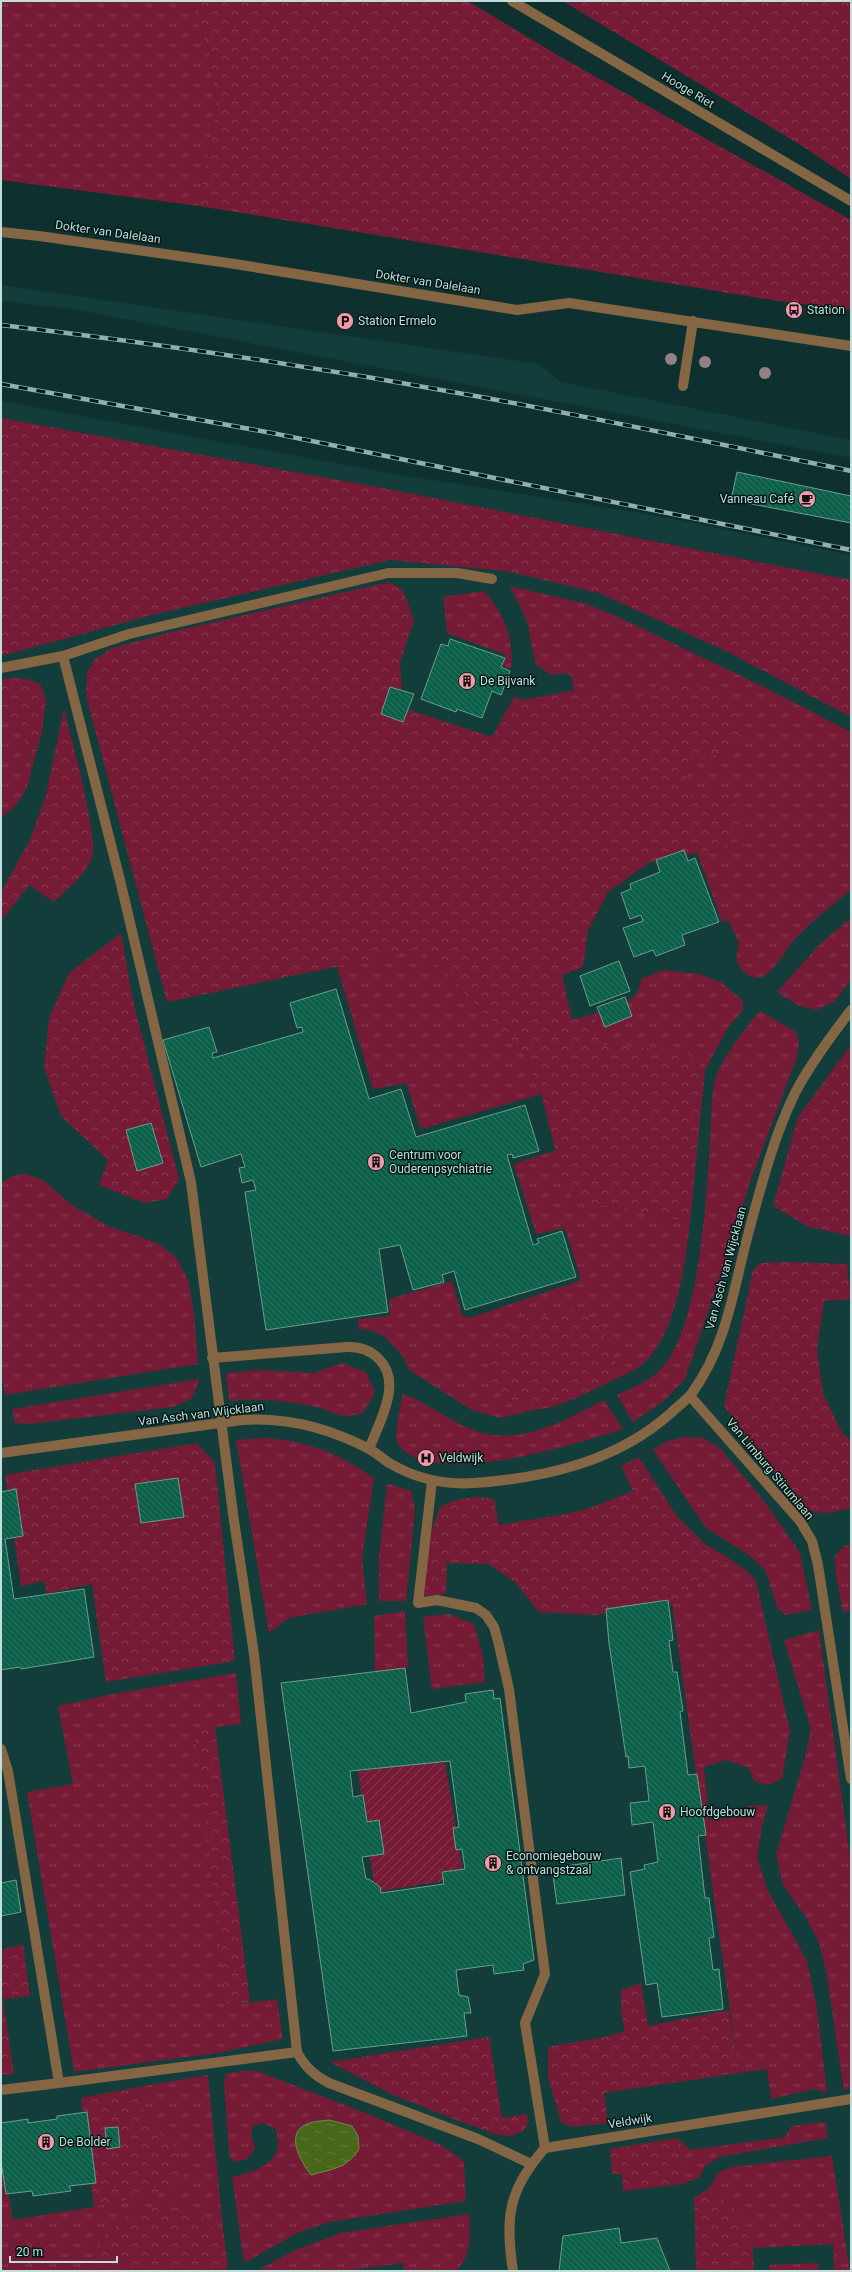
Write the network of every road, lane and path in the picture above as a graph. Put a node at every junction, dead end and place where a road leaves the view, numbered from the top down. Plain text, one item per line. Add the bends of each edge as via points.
1 (512, 1) edge
2 (851, 201) edge
3 (1, 232) edge
4 (694, 321) junction
5 (851, 346) edge
6 (683, 386) dead end
7 (492, 579) dead end
8 (63, 656) junction
9 (1, 668) edge
10 (851, 1010) edge
11 (212, 1358) junction
12 (690, 1396) junction
13 (221, 1423) junction
14 (369, 1449) junction
15 (1, 1453) edge
16 (432, 1481) junction
17 (1, 1749) edge
18 (851, 1779) edge
19 (297, 2052) junction
20 (59, 2083) junction
21 (1, 2090) edge
22 (851, 2099) edge
23 (545, 2148) junction
24 (531, 2164) junction
25 (513, 2271) edge

1 - 2 street, Hooge Riet
3 - 4 street, Dokter van Dalelaan via 235,264 517,310 569,303
4 - 5 street, Dokter van Dalelaan
4 - 6 street
7 - 8 street via 457,573 388,574 129,634
8 - 9 street
8 - 11 street via 120,880 191,1182
10 - 12 street, Van Asch van Wijcklaan via 830,1037 795,1093 748,1232 727,1322 712,1359
11 - 13 street
11 - 14 street via 347,1347 358,1347 370,1352 381,1360 387,1371 389,1391
12 - 16 street, Van Asch van Wijcklaan via 638,1438 600,1458 565,1469 517,1478 472,1484
12 - 18 street, Van Limburg Stirumlaan via 800,1521 812,1541
13 - 14 street, Van Asch van Wijcklaan via 273,1419 302,1423
13 - 15 street, Van Asch van Wijcklaan
13 - 19 street via 254,1654
14 - 16 street, Van Asch van Wijcklaan via 410,1475
16 - 23 street via 418,1603 437,1600 464,1604 486,1615 496,1634 509,1688 545,1974 525,2023
17 - 20 street via 8,1771
19 - 20 street
19 - 24 street via 304,2065 314,2075 329,2083 478,2139
20 - 21 street
22 - 23 street, Veldwijk
23 - 24 street
24 - 25 street via 518,2184 513,2200 509,2246

